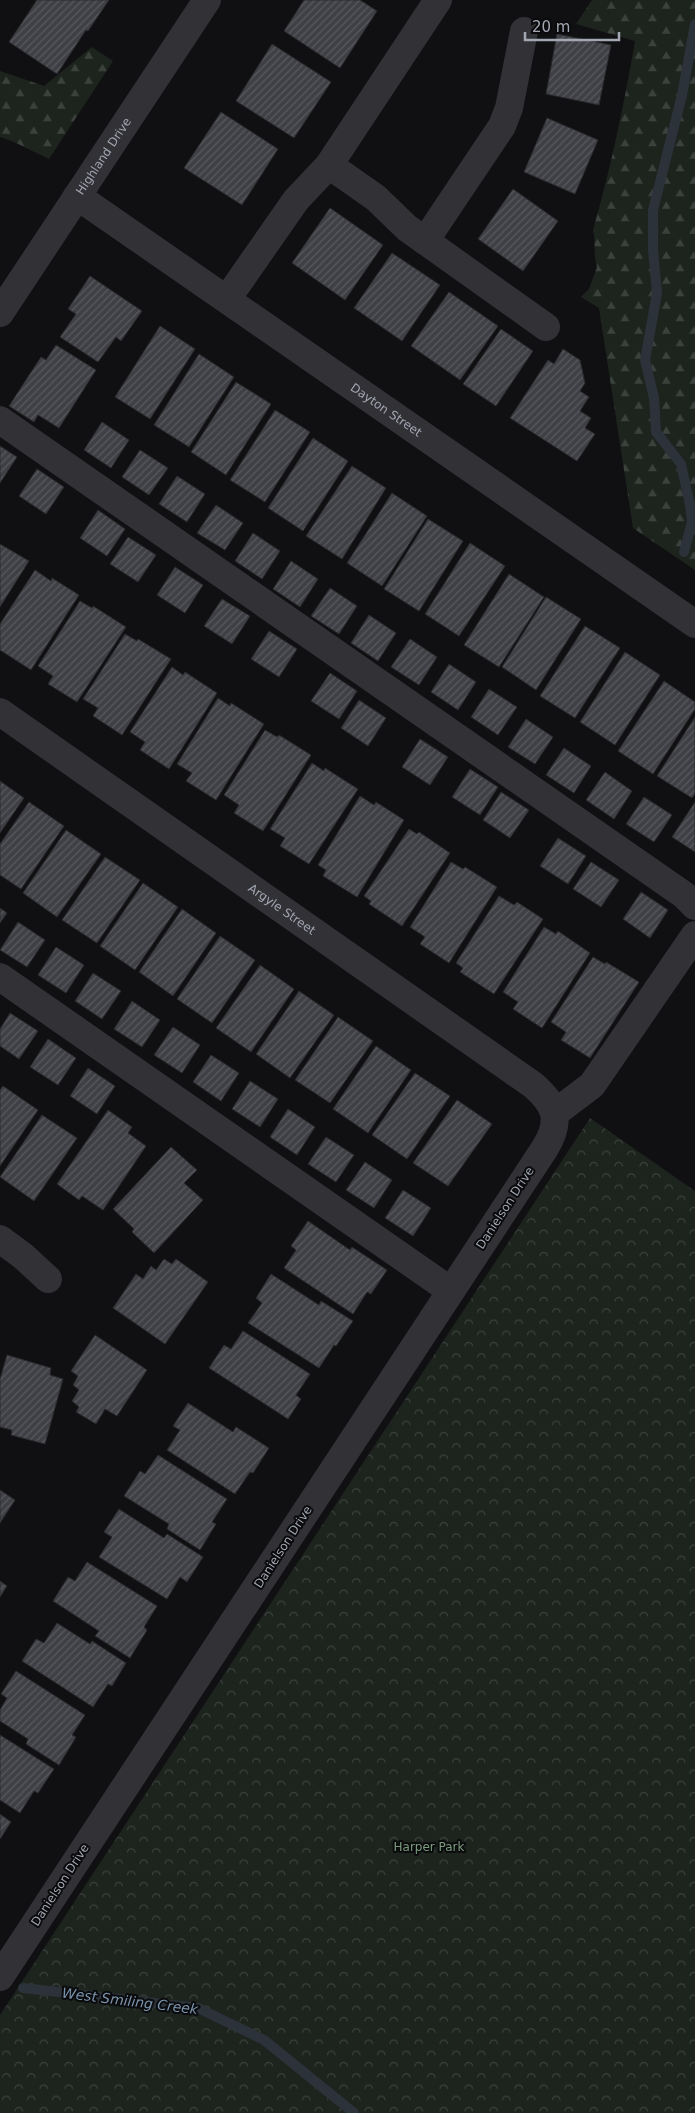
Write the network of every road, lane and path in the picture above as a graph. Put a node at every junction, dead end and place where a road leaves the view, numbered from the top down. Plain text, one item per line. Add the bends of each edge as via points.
1 (207, 0) edge
2 (438, 0) edge
3 (524, 31) dead end
4 (329, 165) junction
5 (77, 196) junction
6 (425, 241) junction
7 (227, 299) junction
8 (0, 313) edge
9 (546, 327) dead end
10 (0, 420) edge
11 (695, 624) edge
12 (4, 723) edge
13 (695, 906) edge
14 (695, 935) edge
15 (0, 977) edge
16 (554, 1113) junction
17 (0, 1239) edge
18 (48, 1279) dead end
19 (451, 1291) junction
20 (0, 1977) edge

1 - 5 street, Highland Drive
2 - 4 street
3 - 6 street via 509,108 502,126
4 - 6 street via 376,198
4 - 7 street via 296,200
5 - 7 street, Dayton Street
5 - 8 street, Highland Drive
6 - 9 street
7 - 11 street, Dayton Street
10 - 13 street via 684,895
12 - 16 street, Argyle Street via 533,1085 544,1094
14 - 16 street via 592,1085
15 - 19 street
16 - 19 street, Danielson Drive via 554,1130 550,1139
17 - 18 street
19 - 20 street, Danielson Drive

